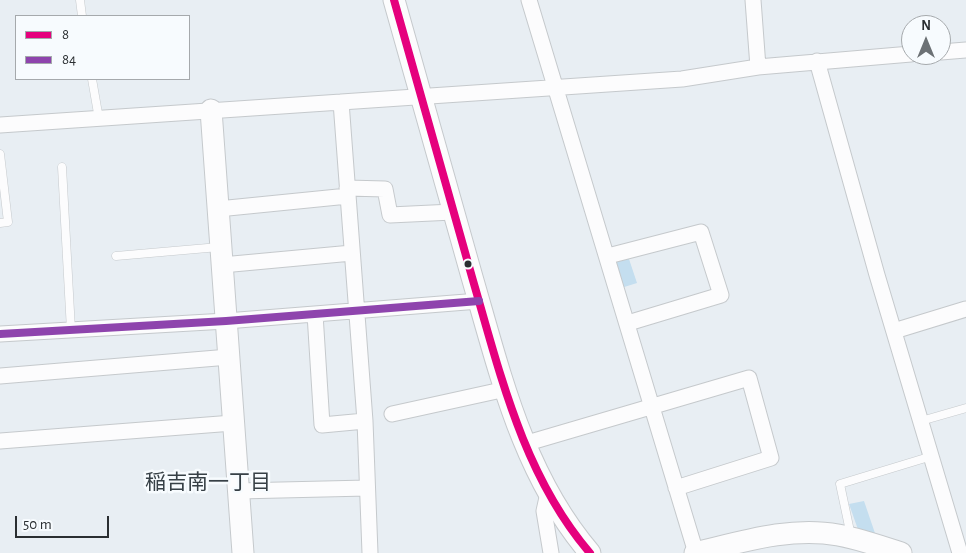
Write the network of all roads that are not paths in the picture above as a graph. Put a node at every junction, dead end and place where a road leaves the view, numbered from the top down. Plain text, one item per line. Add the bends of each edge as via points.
1 (80, 0) edge
2 (394, 0) edge
3 (530, 0) edge
4 (753, 0) edge
5 (82, 15) edge
6 (966, 50) edge
7 (951, 51) edge
8 (901, 55) edge
9 (817, 61) junction
10 (758, 67) junction
11 (92, 80) edge
12 (555, 88) junction
13 (421, 96) junction
14 (341, 102) junction
15 (211, 110) junction
16 (99, 119) junction
17 (0, 126) edge
18 (0, 154) edge
19 (62, 167) dead end
20 (348, 192) junction
21 (218, 209) junction
22 (454, 212) junction
23 (0, 223) edge
24 (352, 253) junction
25 (116, 256) dead end
26 (222, 256) junction
27 (608, 256) junction
28 (479, 301) junction
29 (966, 309) edge
30 (357, 311) junction
31 (315, 314) junction
32 (226, 321) junction
33 (628, 323) junction
34 (71, 330) junction
35 (894, 332) junction
36 (0, 334) edge
37 (229, 357) junction
38 (0, 376) edge
39 (506, 389) junction
40 (652, 406) junction
41 (966, 408) edge
42 (392, 414) dead end
43 (921, 420) junction
44 (365, 421) junction
45 (233, 424) junction
46 (0, 441) edge
47 (524, 444) junction
48 (932, 456) junction
49 (367, 488) junction
50 (676, 488) junction
51 (238, 491) junction
52 (548, 493) junction
53 (852, 538) junction
54 (242, 553) edge
55 (364, 553) edge
56 (370, 553) edge
57 (550, 553) edge
58 (590, 553) edge
59 (696, 553) edge
60 (901, 553) edge
61 (960, 553) edge

1 - 5 lane
2 - 13 street
3 - 12 street
4 - 10 street
6 - 7 street
8 - 9 street
9 - 10 street
9 - 35 street
10 - 12 street via 682,79
11 - 16 lane
12 - 13 street
12 - 27 street
13 - 14 street
13 - 22 street
14 - 15 street
14 - 20 street
15 - 16 street
15 - 21 street
16 - 17 street
18 - 23 lane via 8,222
19 - 34 lane
20 - 21 street
20 - 22 street via 385,189 390,215
20 - 24 street
21 - 26 street
22 - 28 street
24 - 26 street
24 - 30 street
25 - 26 lane
26 - 32 street
27 - 33 street
27 - 33 street via 701,232 721,295
28 - 30 street
28 - 39 street
29 - 35 street
30 - 31 street
30 - 44 street
31 - 32 street
31 - 44 street via 322,425
32 - 34 street
32 - 37 street
33 - 40 street
34 - 36 street
35 - 43 street
37 - 38 street
37 - 45 street
39 - 42 street
39 - 47 street
40 - 47 street
40 - 50 street
40 - 50 street via 749,378 771,458
41 - 43 lane
43 - 48 street
44 - 49 street
45 - 46 street
45 - 51 street
47 - 52 street
48 - 53 lane via 840,484
48 - 61 street
49 - 51 street
49 - 56 street
50 - 59 street
51 - 54 street
52 - 57 street via 544,512
52 - 58 street
53 - 59 street via 804,532 772,535
53 - 60 street
55 - 56 street

